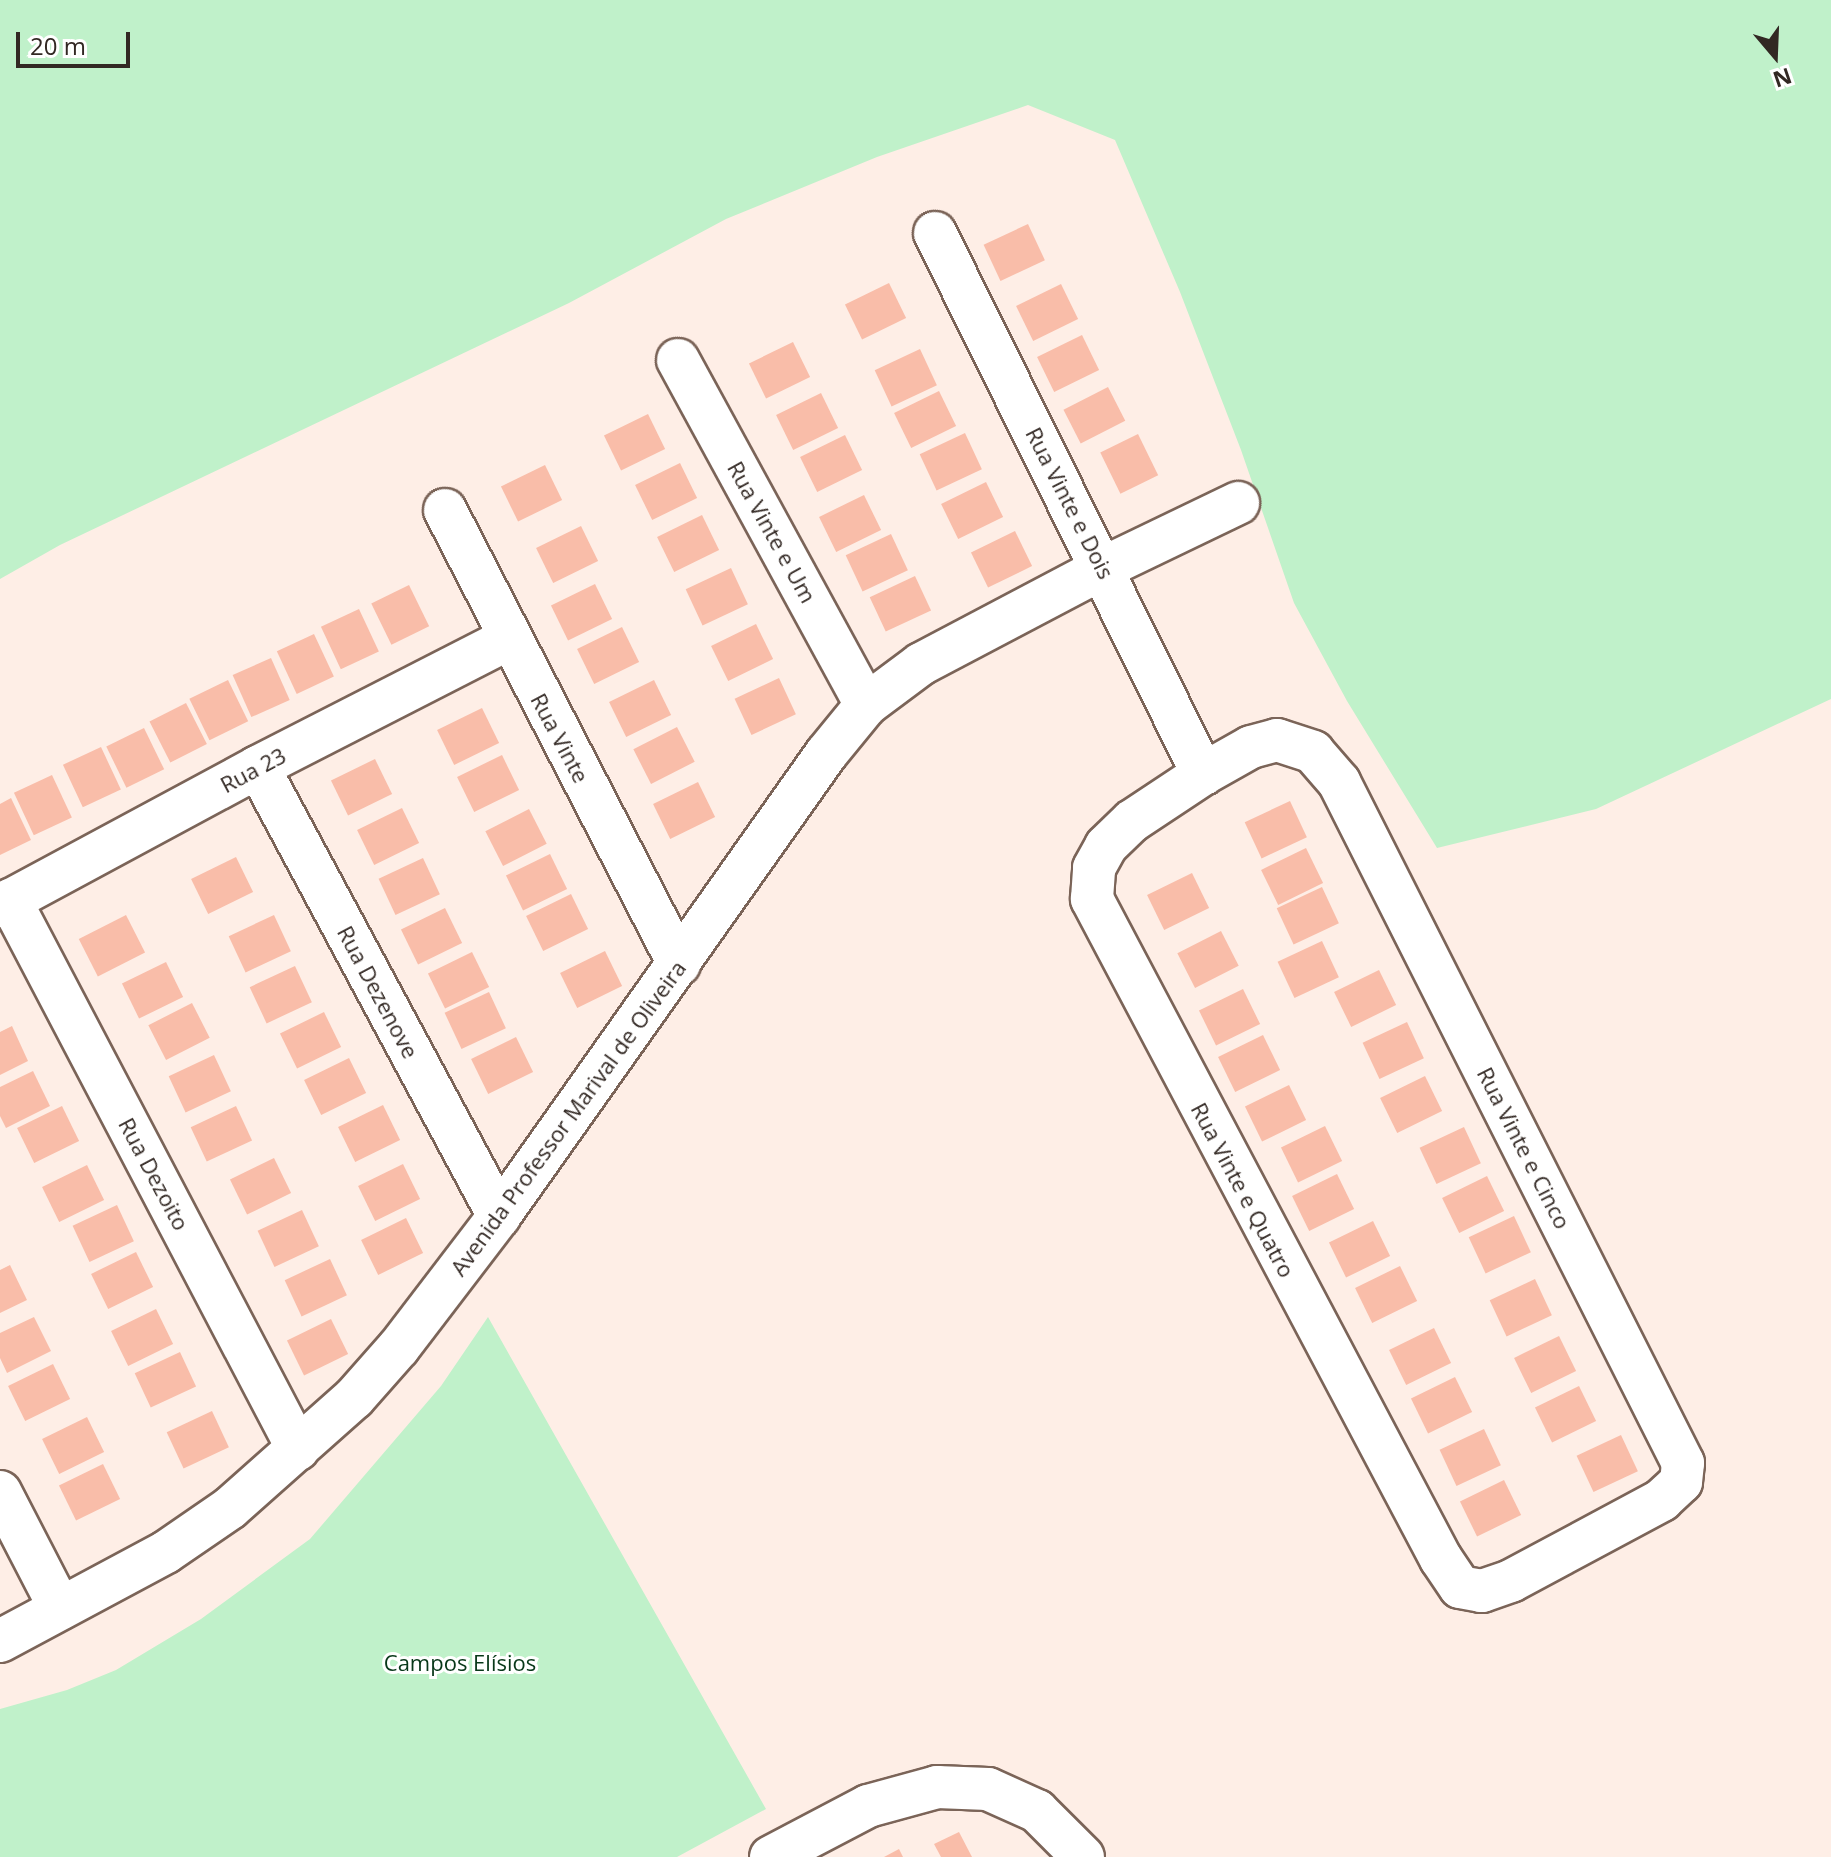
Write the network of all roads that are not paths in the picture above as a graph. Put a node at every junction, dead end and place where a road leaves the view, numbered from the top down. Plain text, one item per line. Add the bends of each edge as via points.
1 (935, 233) dead end
2 (678, 360) dead end
3 (1238, 503) dead end
4 (445, 510) dead end
5 (1103, 568) junction
6 (508, 639) junction
7 (866, 705) junction
8 (258, 767) junction
9 (1203, 774) junction
10 (5, 903) edge
11 (679, 964) junction
12 (499, 1216) junction
13 (298, 1449) junction
14 (0, 1492) edge
15 (1511, 1581) joint
16 (60, 1608) junction
17 (0, 1641) edge
18 (771, 1857) edge
19 (1083, 1857) edge

1 - 5 street, Rua Vinte e Dois
2 - 7 street, Rua Vinte e Um
3 - 5 street, Avenida Professor Marival de Oliveira
4 - 6 street, Rua Vinte
5 - 7 street, Avenida Professor Marival de Oliveira via 921,664
5 - 9 street, Rua Vinte e Dois
6 - 8 street, Rua 23
6 - 11 street, Rua Vinte
7 - 11 street, Avenida Professor Marival de Oliveira
8 - 10 street, Rua 23
8 - 12 street, Rua Dezenove
9 - 15 street, Rua Vinte e Quatro via 1132,821 1106,846 1090,885 1095,909 1450,1574 1468,1591
9 - 15 street, Rua Vinte e Cinco via 1251,747 1277,740 1313,752 1330,769 1680,1456 1683,1476 1671,1493
10 - 13 street, Rua Dezoito
11 - 12 street, Avenida Professor Marival de Oliveira
12 - 13 street, Avenida Professor Marival de Oliveira via 399,1347
13 - 16 street, Avenida Professor Marival de Oliveira via 230,1508 166,1552
14 - 16 street
16 - 17 street, Avenida Professor Marival de Oliveira
18 - 19 street via 868,1806 937,1787 988,1789 1037,1811

